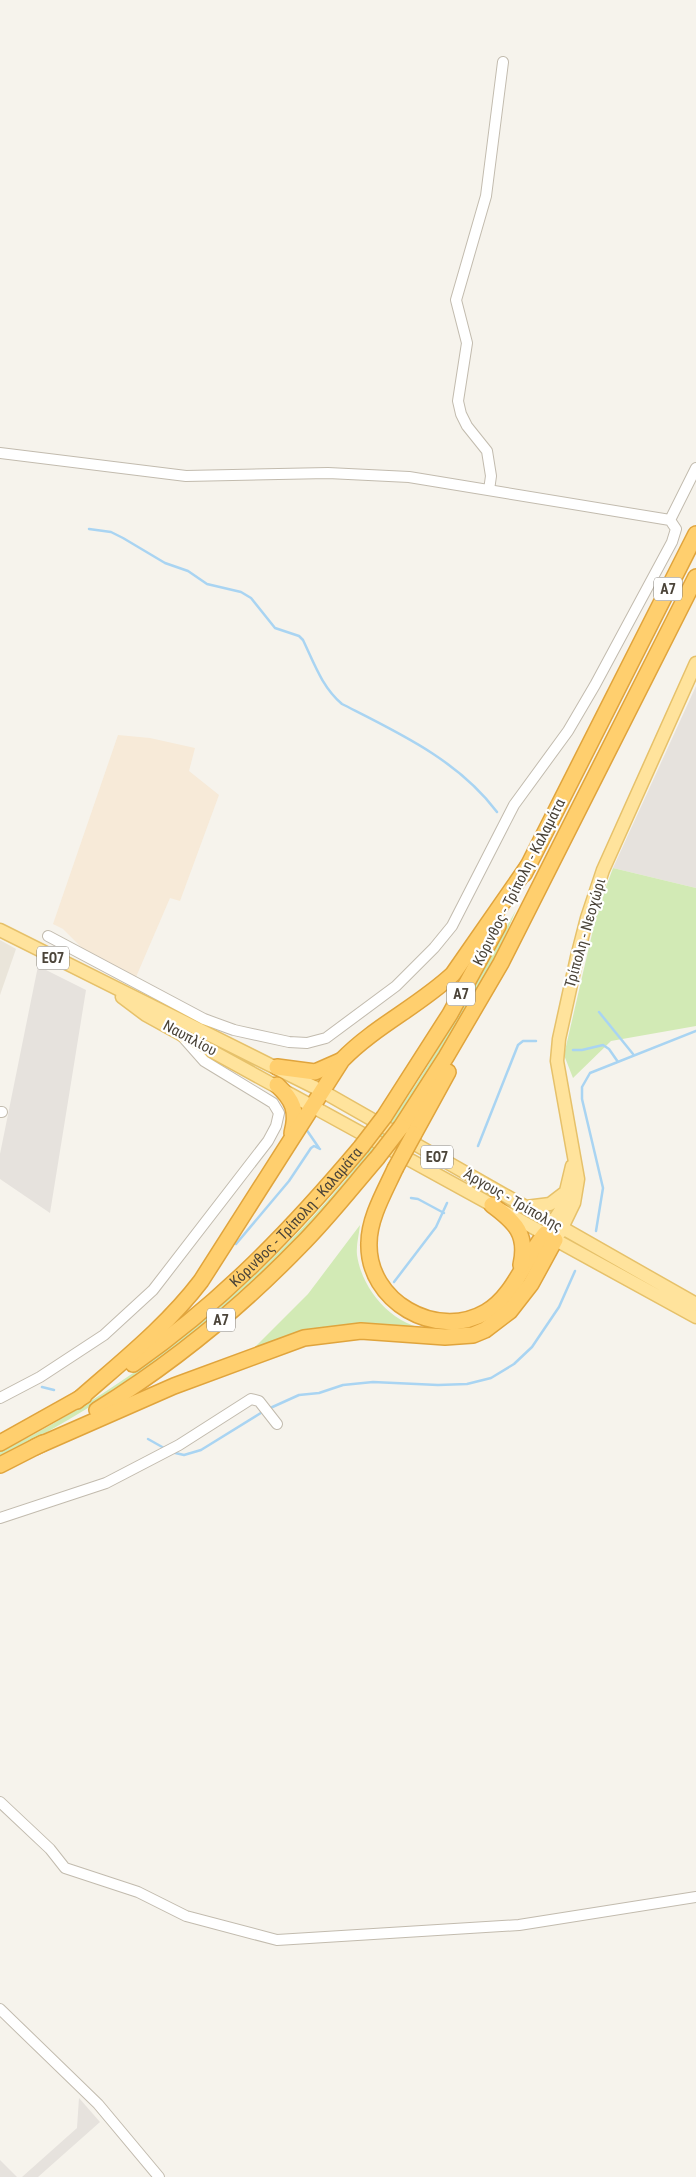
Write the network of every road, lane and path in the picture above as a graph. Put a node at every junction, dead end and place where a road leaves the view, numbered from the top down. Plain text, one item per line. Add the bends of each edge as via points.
1 (503, 62) dead end
2 (0, 453) edge
3 (696, 468) edge
4 (489, 490) junction
5 (670, 520) junction
6 (696, 534) edge
7 (696, 577) edge
8 (696, 663) edge
9 (528, 866) junction
10 (0, 930) edge
11 (48, 936) dead end
12 (107, 985) junction
13 (179, 1032) junction
14 (342, 1060) junction
15 (277, 1067) junction
16 (277, 1086) junction
17 (322, 1091) junction
18 (313, 1106) junction
19 (407, 1130) junction
20 (291, 1139) junction
21 (574, 1160) junction
22 (567, 1191) junction
23 (492, 1205) junction
24 (526, 1207) junction
25 (554, 1231) junction
26 (520, 1270) junction
27 (696, 1304) edge
28 (696, 1317) edge
29 (0, 1398) edge
30 (77, 1401) junction
31 (277, 1424) dead end
32 (0, 1443) edge
33 (35, 1447) junction
34 (0, 1464) edge
35 (0, 1518) edge
36 (0, 1802) edge
37 (696, 1897) edge
38 (0, 2009) edge
39 (159, 2177) edge

1 - 4 street via 486,196 456,300 467,343 458,401 464,420 487,451 491,476
2 - 4 street via 186,476 366,474 409,477
3 - 5 street
4 - 5 street
5 - 11 street via 675,526 675,534 622,634 568,731 514,805 452,926 396,986 326,1038 307,1043 289,1042 234,1030 204,1019
6 - 9 highway, Κόρινθος - Τρίπολη - Καλαμάτα / Α7
7 - 19 highway, Κόρινθος - Τρίπολη - Καλαμάτα / Α7 via 501,963
8 - 21 main road, Τρίπολη - Νεοχώρι via 603,870 577,957 557,1061
9 - 14 highway via 453,974 359,1042
9 - 30 highway, Κόρινθος - Τρίπολη - Καλαμάτα / Α7, bridge via 450,1014 361,1147 287,1232 224,1293 173,1335
10 - 12 main road, Ναυπλίου / ΕΟ7
12 - 13 main road, Ναυπλίου / ΕΟ7 via 137,1010
12 - 15 main road, Ναυπλίου / ΕΟ7
13 - 16 main road, Ναυπλίου / ΕΟ7
13 - 29 street via 192,1051 204,1061 273,1103 279,1113 276,1126 268,1141 153,1290 104,1335 40,1377
14 - 15 highway via 315,1072
14 - 17 highway
15 - 17 main road, Άργους - Τρίπολης / ΕΟ7
16 - 18 main road, Άργους - Τρίπολης / ΕΟ7
16 - 20 highway via 295,1108
17 - 18 highway
17 - 24 main road, Άργους - Τρίπολης / ΕΟ7
18 - 20 highway
18 - 23 main road, Άργους - Τρίπολης / ΕΟ7
19 - 26 highway, bridge via 368,1244 374,1274 386,1294 396,1303 431,1320 465,1320 485,1313 500,1301
19 - 33 highway, Κόρινθος - Τρίπολη - Καλαμάτα / Α7, bridge via 377,1158 301,1246 214,1327 121,1395
20 - 30 highway via 182,1306
21 - 22 main road, Τρίπολη - Νεοχώρι
21 - 25 main road, Τρίπολη - Νεοχώρι via 578,1179 572,1209
22 - 24 main road via 550,1204
22 - 25 main road, Τρίπολη - Νεοχώρι
23 - 25 main road, Άργους - Τρίπολης / ΕΟ7
23 - 26 highway via 519,1231 524,1247
24 - 25 main road, Άργους - Τρίπολης / ΕΟ7
25 - 26 highway
25 - 27 main road, Άργους - Τρίπολης / ΕΟ7
25 - 28 main road, Άργους - Τρίπολης / ΕΟ7
25 - 33 highway via 530,1284 510,1311 473,1335 445,1337 361,1331 304,1338 174,1386
30 - 32 highway, Κόρινθος - Τρίπολη - Καλαμάτα / Α7
31 - 35 street via 259,1401 251,1400 164,1454 106,1483
33 - 34 highway, Κόρινθος - Τρίπολη - Καλαμάτα / Α7
36 - 37 street via 50,1849 65,1868 138,1892 186,1916 276,1940 519,1925
38 - 39 street via 98,2104

